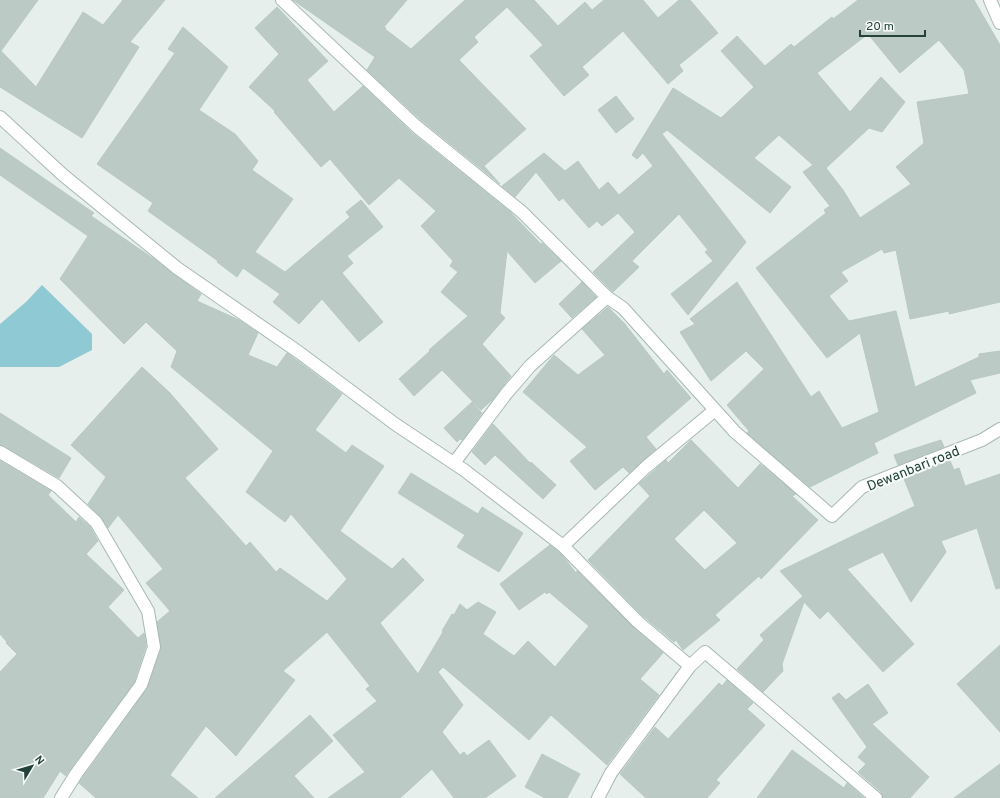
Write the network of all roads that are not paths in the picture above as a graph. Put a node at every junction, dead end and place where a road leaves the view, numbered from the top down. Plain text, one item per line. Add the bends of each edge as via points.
1 (282, 0) edge
2 (990, 0) edge
3 (1000, 23) edge
4 (0, 117) edge
5 (607, 297) junction
6 (715, 410) junction
7 (1000, 429) edge
8 (0, 452) edge
9 (454, 463) junction
10 (563, 546) junction
11 (690, 666) junction
12 (61, 798) edge
13 (598, 798) edge
14 (876, 798) edge

1 - 5 street via 416,126 522,212
2 - 3 street
4 - 9 street via 177,268 300,353 395,424
5 - 6 street via 623,308
5 - 9 street via 530,366
6 - 7 street, Dewanbari road via 735,432 832,516 862,487 982,440
6 - 10 street via 646,468
8 - 12 street via 57,486 96,522 148,610 154,647 141,685
9 - 10 street
10 - 11 street via 638,622
11 - 13 street via 611,773
11 - 14 street via 705,652

